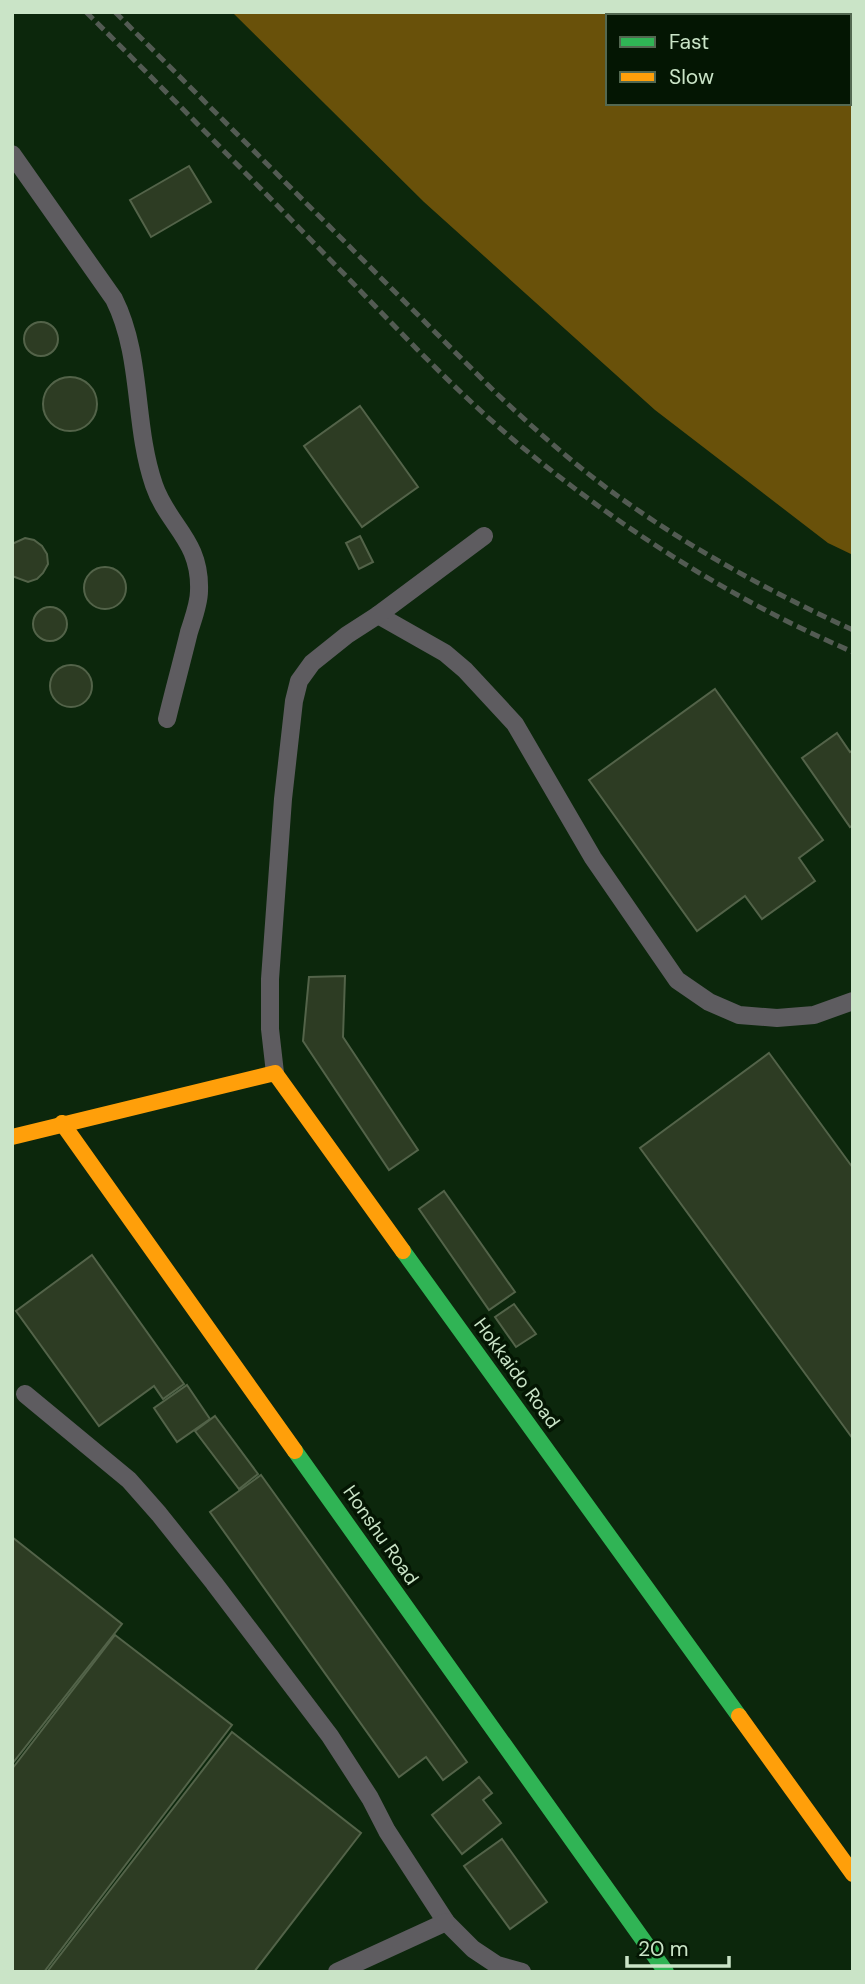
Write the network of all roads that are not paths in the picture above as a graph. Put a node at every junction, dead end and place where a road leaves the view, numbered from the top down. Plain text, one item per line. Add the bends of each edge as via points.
1 (12, 154) edge
2 (484, 537) dead end
3 (378, 615) junction
4 (167, 719) dead end
5 (853, 1002) edge
6 (275, 1073) junction
7 (62, 1123) junction
8 (12, 1137) edge
9 (25, 1394) dead end
10 (853, 1874) edge
11 (446, 1922) junction
12 (337, 1972) edge
13 (522, 1972) edge
14 (666, 1972) edge

1 - 4 lane via 124,318 148,465 164,506 192,548 199,593
2 - 3 lane
3 - 5 lane via 466,670 515,724 593,858 677,980 739,1015 814,1015
3 - 6 lane via 312,663 299,681 294,701 270,979
6 - 7 street
6 - 10 street, Hokkaido Road
7 - 8 street
7 - 14 street, Honshu Road
9 - 11 lane via 129,1480 159,1514 330,1736
11 - 12 lane
11 - 13 lane via 497,1965

